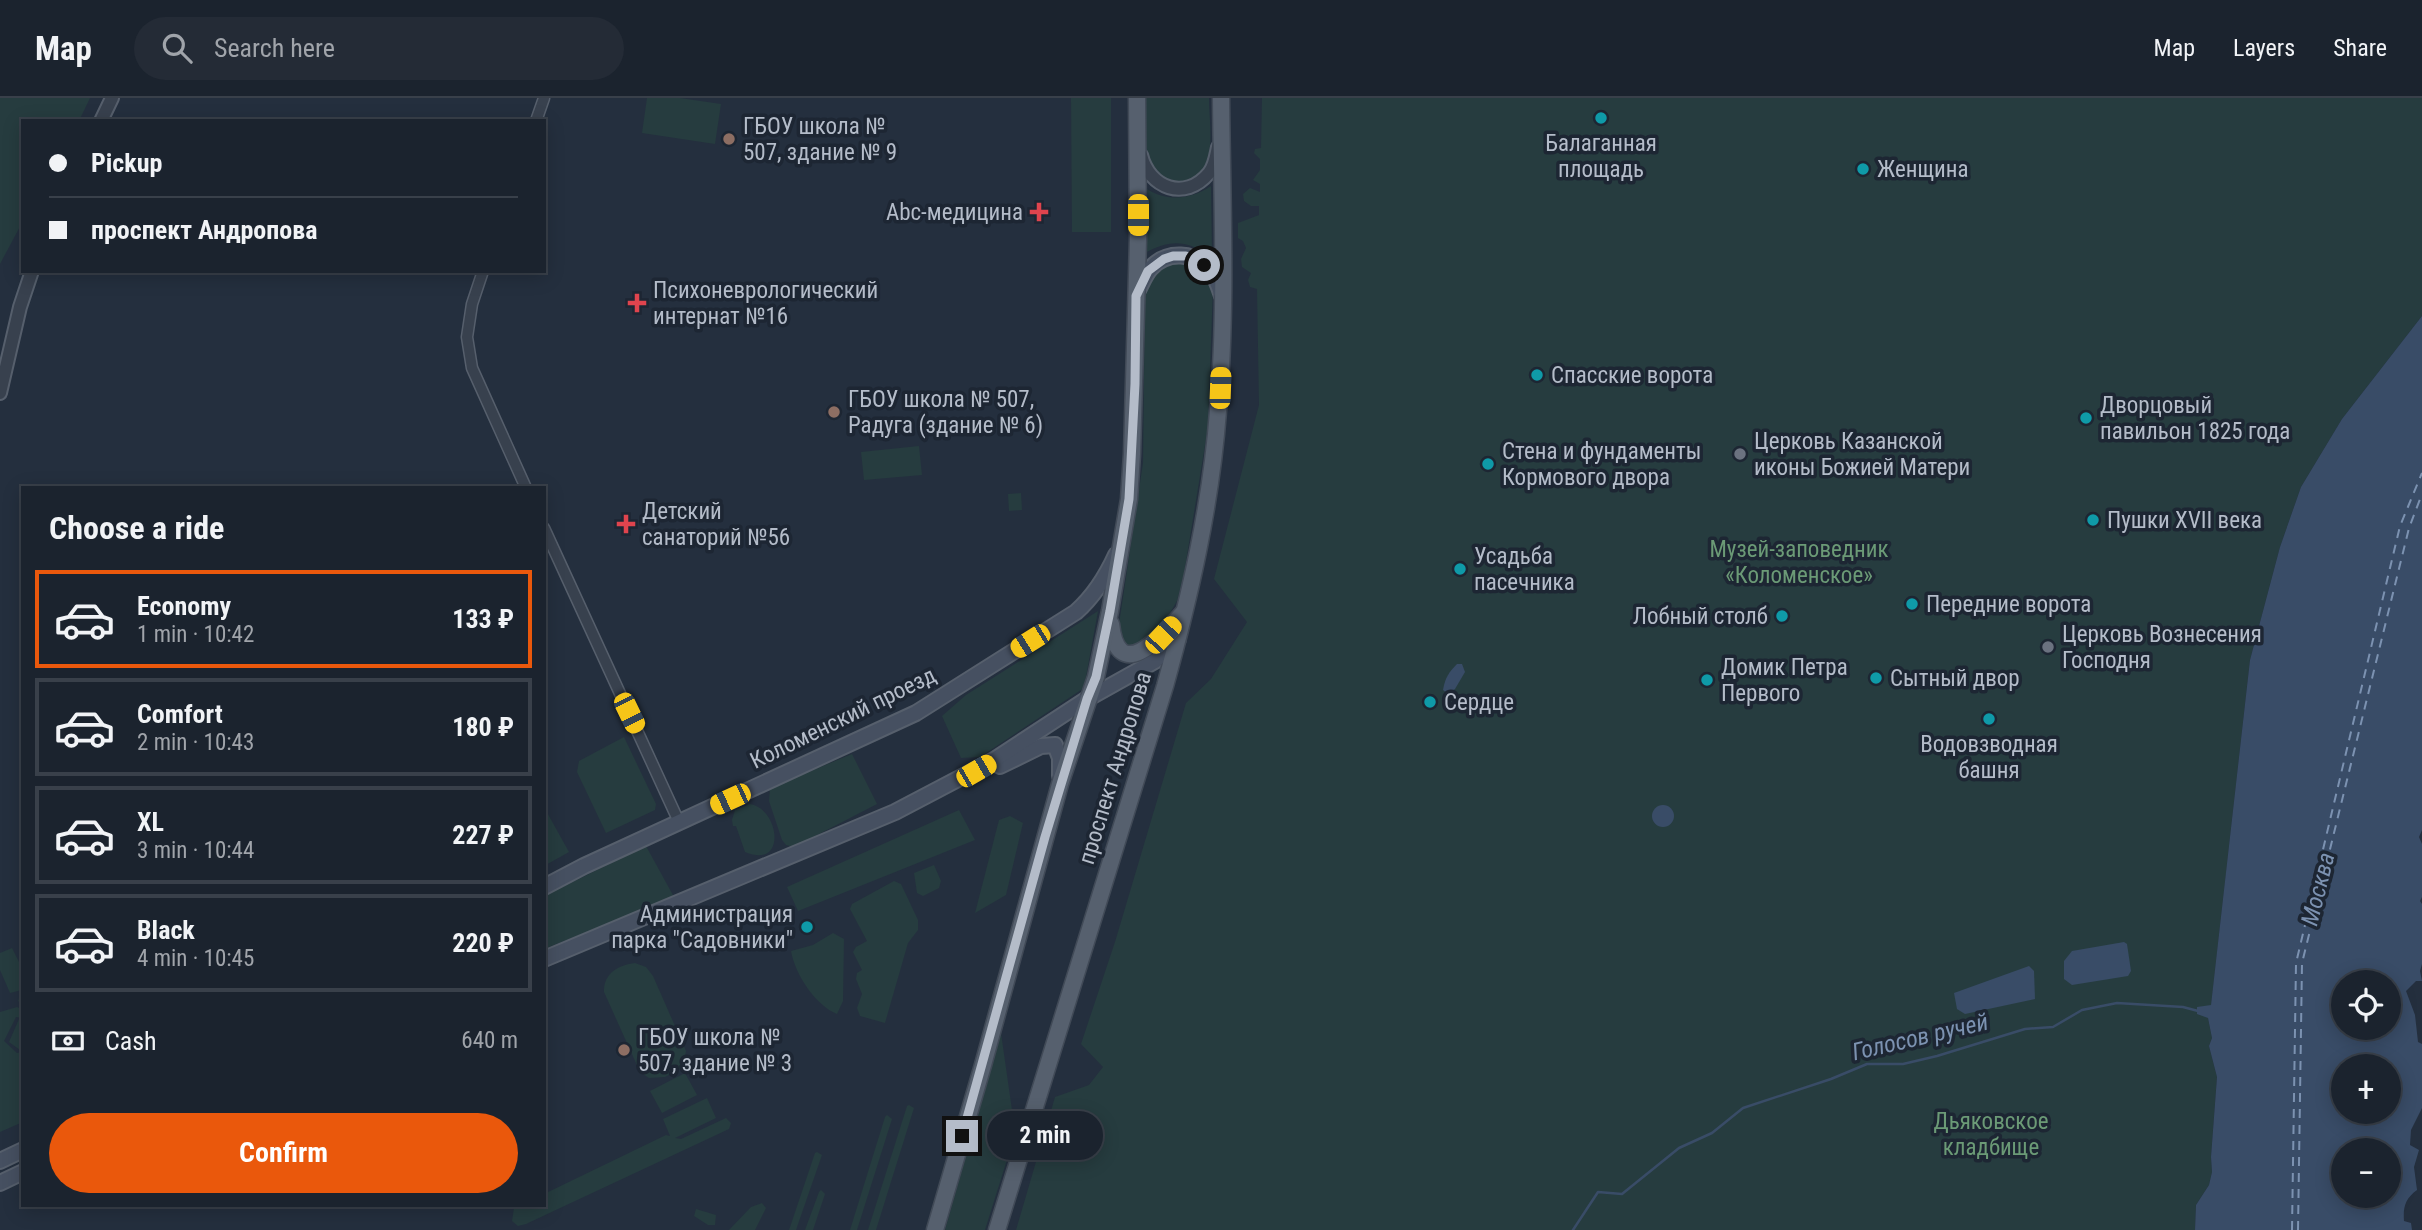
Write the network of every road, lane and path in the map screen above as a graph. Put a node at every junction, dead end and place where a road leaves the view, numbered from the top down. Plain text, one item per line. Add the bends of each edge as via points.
1 (112, 98) edge
2 (544, 98) edge
3 (1137, 98) edge
4 (1221, 98) edge
5 (102, 119) edge
6 (537, 119) edge
7 (1221, 131) junction
8 (1138, 141) junction
9 (32, 273) edge
10 (482, 273) edge
11 (1136, 296) junction
12 (1223, 297) junction
13 (0, 393) edge
14 (525, 486) edge
15 (546, 532) edge
16 (1122, 540) junction
17 (1186, 609) junction
18 (1110, 611) junction
19 (1178, 639) junction
20 (1087, 699) junction
21 (976, 771) junction
22 (1060, 785) junction
23 (679, 822) junction
24 (546, 886) edge
25 (546, 958) edge
26 (21, 1151) edge
27 (0, 1161) edge
28 (21, 1173) edge
29 (0, 1183) edge
30 (935, 1230) edge
31 (997, 1230) edge

1 - 5 street
2 - 6 street
3 - 8 main road, проспект Андропова
4 - 7 main road, проспект Андропова
7 - 8 street via 1212,169 1198,183 1185,187 1166,186 1151,177
7 - 12 main road, проспект Андропова
8 - 11 main road, проспект Андропова
9 - 13 street
10 - 14 street via 467,337 472,368
11 - 12 main road via 1153,266 1181,256 1207,268
11 - 16 main road, проспект Андропова via 1132,454
12 - 17 main road, проспект Андропова via 1217,423 1205,517
15 - 23 street
16 - 18 main road, проспект Андропова
16 - 23 main road, Коломенский проезд via 1105,578 1076,612 916,713
17 - 18 main road via 1157,640 1133,654 1121,651 1114,642
17 - 19 main road, проспект Андропова
18 - 20 main road, проспект Андропова
19 - 20 main road via 1154,661
19 - 31 main road, проспект Андропова
20 - 21 main road
20 - 22 main road, проспект Андропова
21 - 22 main road via 987,772 1041,746 1055,745
21 - 25 main road via 895,812
22 - 30 main road, проспект Андропова
23 - 24 main road, Коломенский проезд
26 - 27 main road
28 - 29 main road

